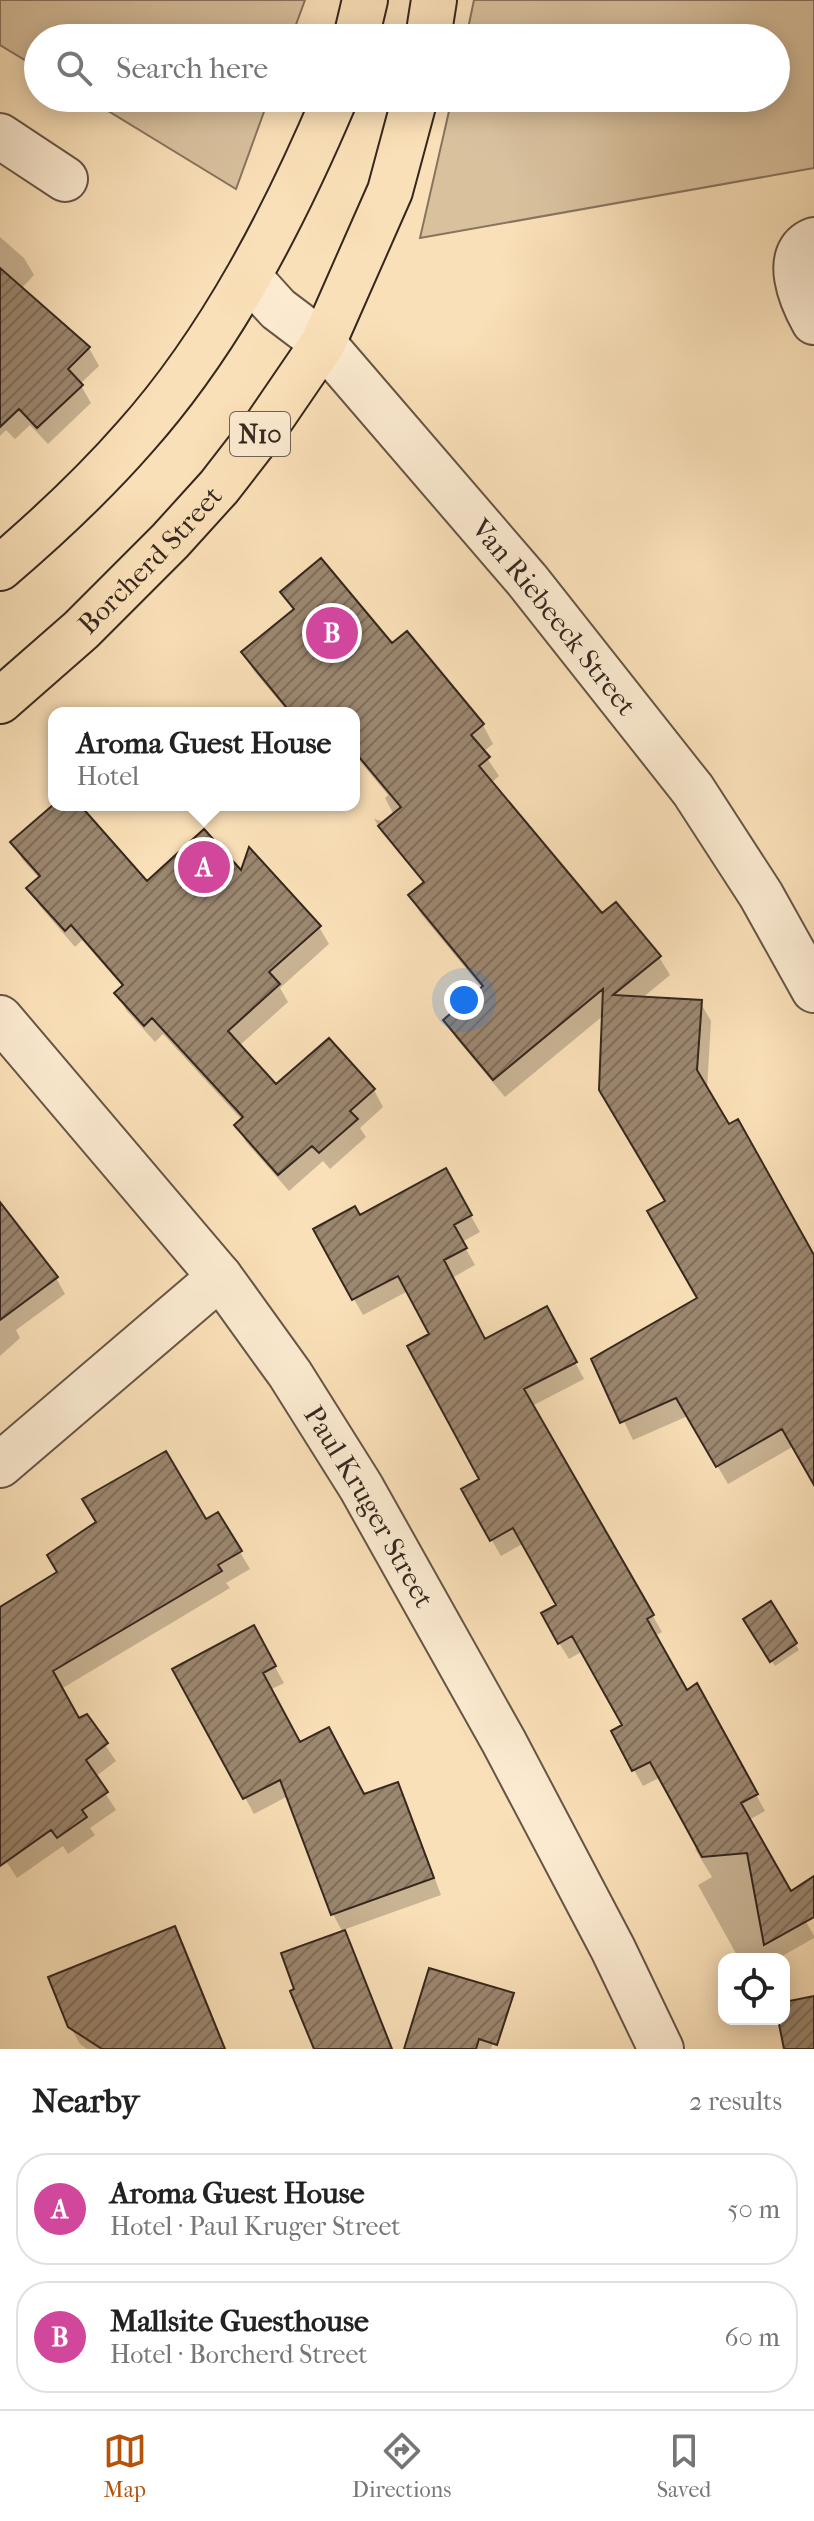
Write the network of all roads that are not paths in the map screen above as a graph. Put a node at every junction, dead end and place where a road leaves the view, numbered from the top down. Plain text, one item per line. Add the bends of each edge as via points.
1 (365, 0) edge
2 (434, 0) edge
3 (359, 24) edge
4 (430, 24) edge
5 (329, 112) edge
6 (411, 112) edge
7 (0, 136) edge
8 (65, 179) dead end
9 (814, 240) edge
10 (249, 277) junction
11 (814, 322) edge
12 (323, 343) junction
13 (0, 568) edge
14 (0, 701) edge
15 (814, 990) edge
16 (0, 1018) edge
17 (220, 1277) junction
18 (0, 1465) edge
19 (661, 2049) edge

1 - 3 highway
2 - 4 highway
5 - 10 highway
6 - 12 highway, Borcherd Street / N10 via 390,191
7 - 8 street
9 - 11 street via 801,251 797,280
10 - 12 street, Van Riebeeck Street via 278,309
10 - 13 highway via 136,436 74,504
12 - 14 highway, Borcherd Street / N10 via 219,487 81,630
12 - 15 street, Van Riebeeck Street via 527,580 693,790
16 - 17 street, Paul Kruger Street
17 - 18 street
17 - 19 street, Paul Kruger Street via 290,1374 361,1487 504,1742

